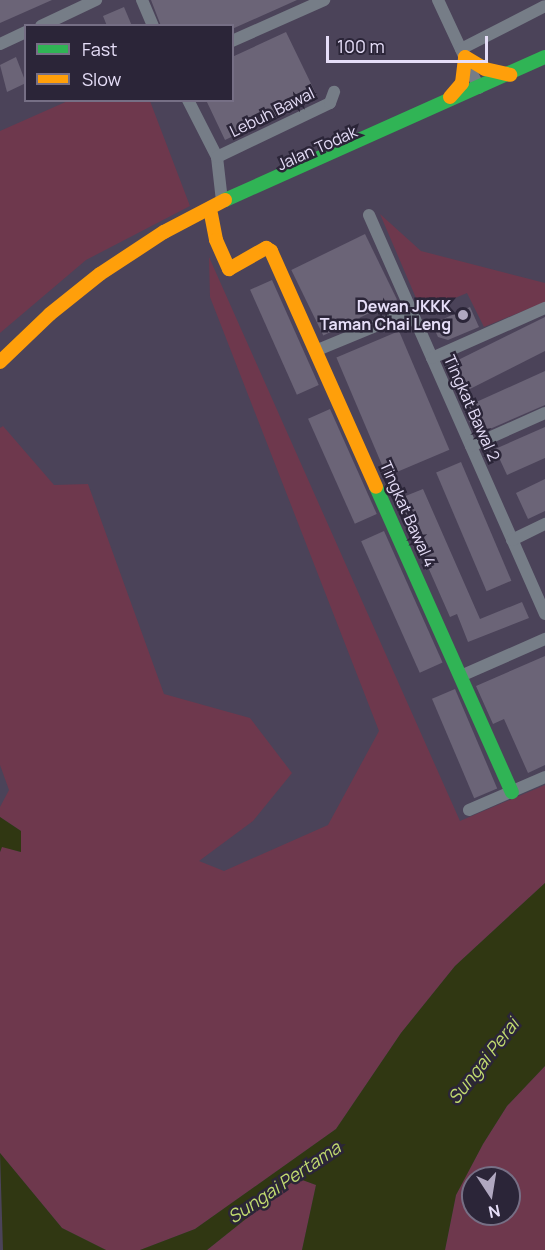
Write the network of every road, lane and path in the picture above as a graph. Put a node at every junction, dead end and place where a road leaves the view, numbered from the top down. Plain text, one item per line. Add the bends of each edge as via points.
1 (96, 0) edge
2 (142, 0) edge
3 (324, 0) edge
4 (438, 0) edge
5 (545, 6) edge
6 (44, 24) edge
7 (152, 24) edge
8 (24, 33) edge
9 (234, 40) edge
10 (0, 44) edge
11 (463, 53) junction
12 (545, 57) edge
13 (510, 75) junction
14 (479, 88) junction
15 (334, 92) dead end
16 (447, 99) junction
17 (189, 102) edge
18 (217, 157) junction
19 (222, 201) junction
20 (211, 214) junction
21 (369, 215) dead end
22 (164, 232) junction
23 (545, 309) edge
24 (412, 311) junction
25 (315, 351) junction
26 (432, 358) junction
27 (0, 362) edge
28 (545, 413) edge
29 (471, 446) junction
30 (545, 524) edge
31 (512, 540) junction
32 (545, 614) edge
33 (545, 639) edge
34 (463, 675) junction
35 (545, 777) edge
36 (512, 792) junction
37 (469, 810) dead end

1 - 6 street
2 - 7 street
3 - 9 street
4 - 11 street
5 - 11 street
8 - 10 street
11 - 13 main road via 485,69
11 - 14 street
11 - 16 main road via 462,83
12 - 13 main road, Jalan Todak
13 - 14 main road, Jalan Todak
14 - 16 main road, Jalan Todak
14 - 20 main road, Jalan Todak via 459,103
15 - 18 street, Lebuh Bawal via 330,103
16 - 19 main road, Jalan Todak
17 - 18 street
18 - 19 street
19 - 22 main road, Jalan Todak
20 - 22 main road, Jalan Todak
20 - 25 main road, Tingkat Bawal 4 via 216,240 229,269 266,248 271,250
21 - 24 street, Tingkat Bawal 2
22 - 27 main road, Jalan Todak via 58,307
23 - 26 street
24 - 25 street
24 - 26 street, Tingkat Bawal 2
25 - 34 main road, Tingkat Bawal 4
26 - 29 street, Tingkat Bawal 2
28 - 29 street
29 - 31 street, Tingkat Bawal 2
30 - 31 street
31 - 32 street, Tingkat Bawal 2
33 - 34 street
34 - 36 main road, Tingkat Bawal 4
35 - 36 street
36 - 37 street

